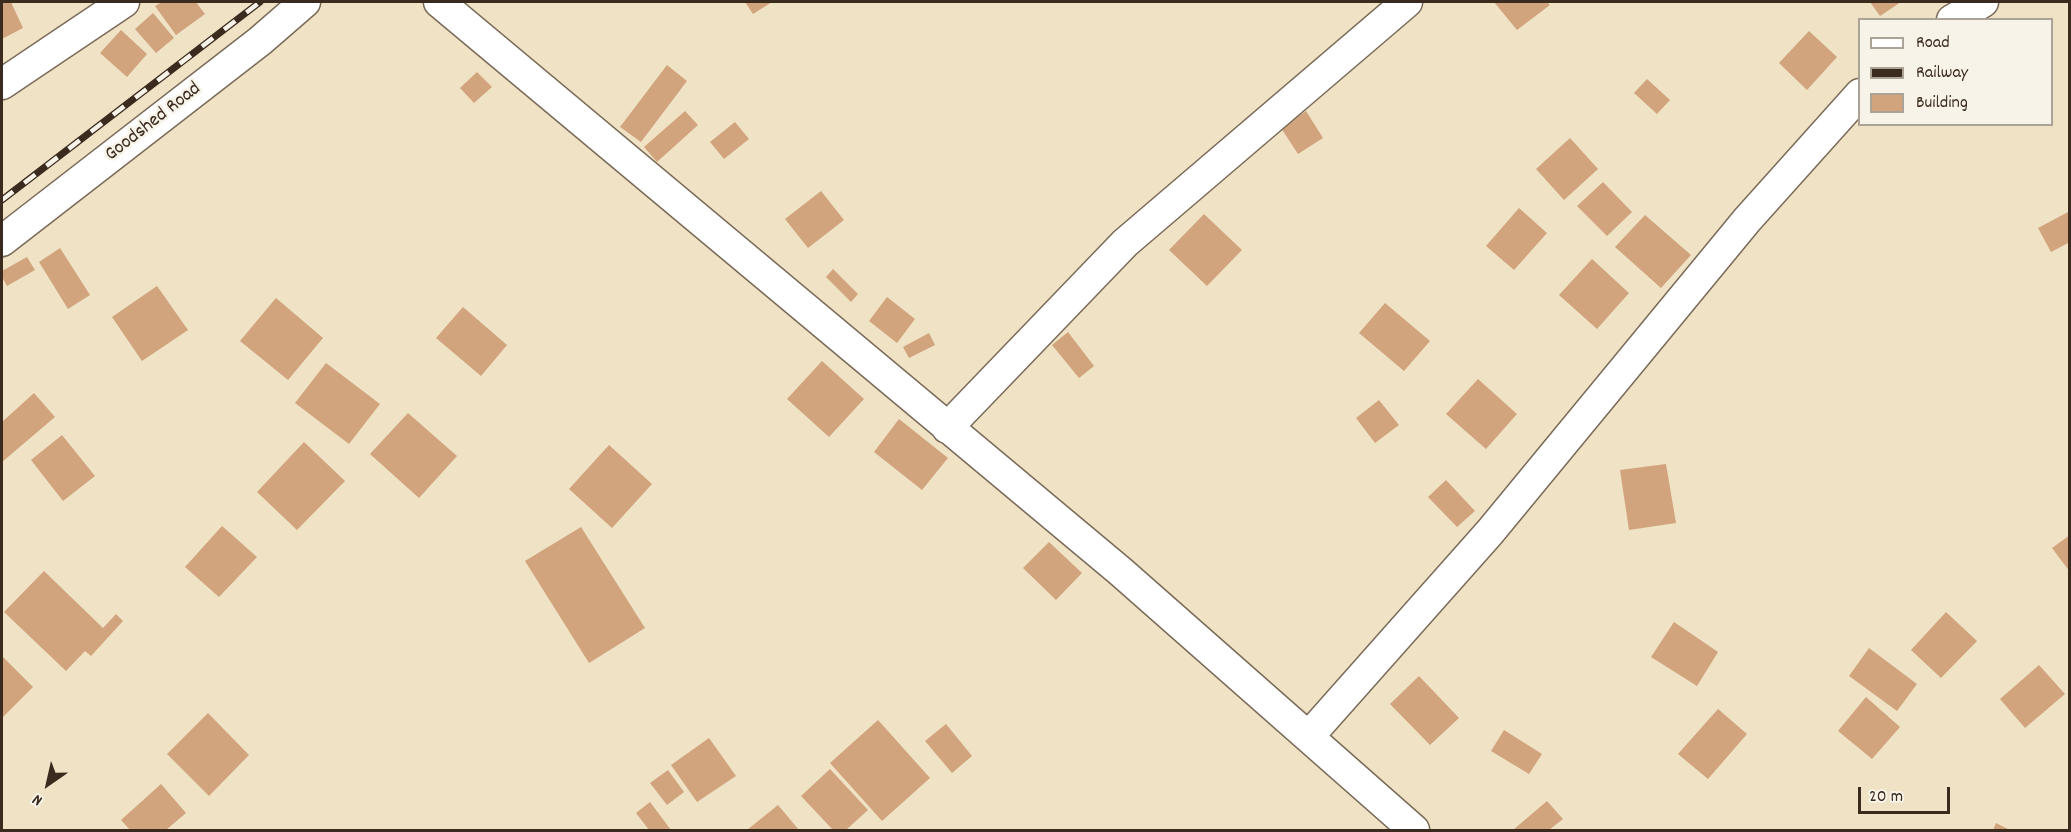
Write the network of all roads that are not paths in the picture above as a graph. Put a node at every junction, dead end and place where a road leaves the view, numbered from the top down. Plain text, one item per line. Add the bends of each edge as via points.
1 (124, 2) edge
2 (305, 2) edge
3 (439, 2) edge
4 (1407, 2) edge
5 (1983, 2) edge
6 (1955, 18) edge
7 (2, 84) edge
8 (1858, 96) edge
9 (2, 241) edge
10 (947, 428) junction
11 (1309, 736) junction
12 (1414, 831) edge

1 - 7 street
2 - 9 street, Goodshed Road
3 - 10 street
4 - 10 street via 1125,243
5 - 6 street
8 - 11 street via 1746,220 1490,532
10 - 11 street via 1120,571
11 - 12 street

